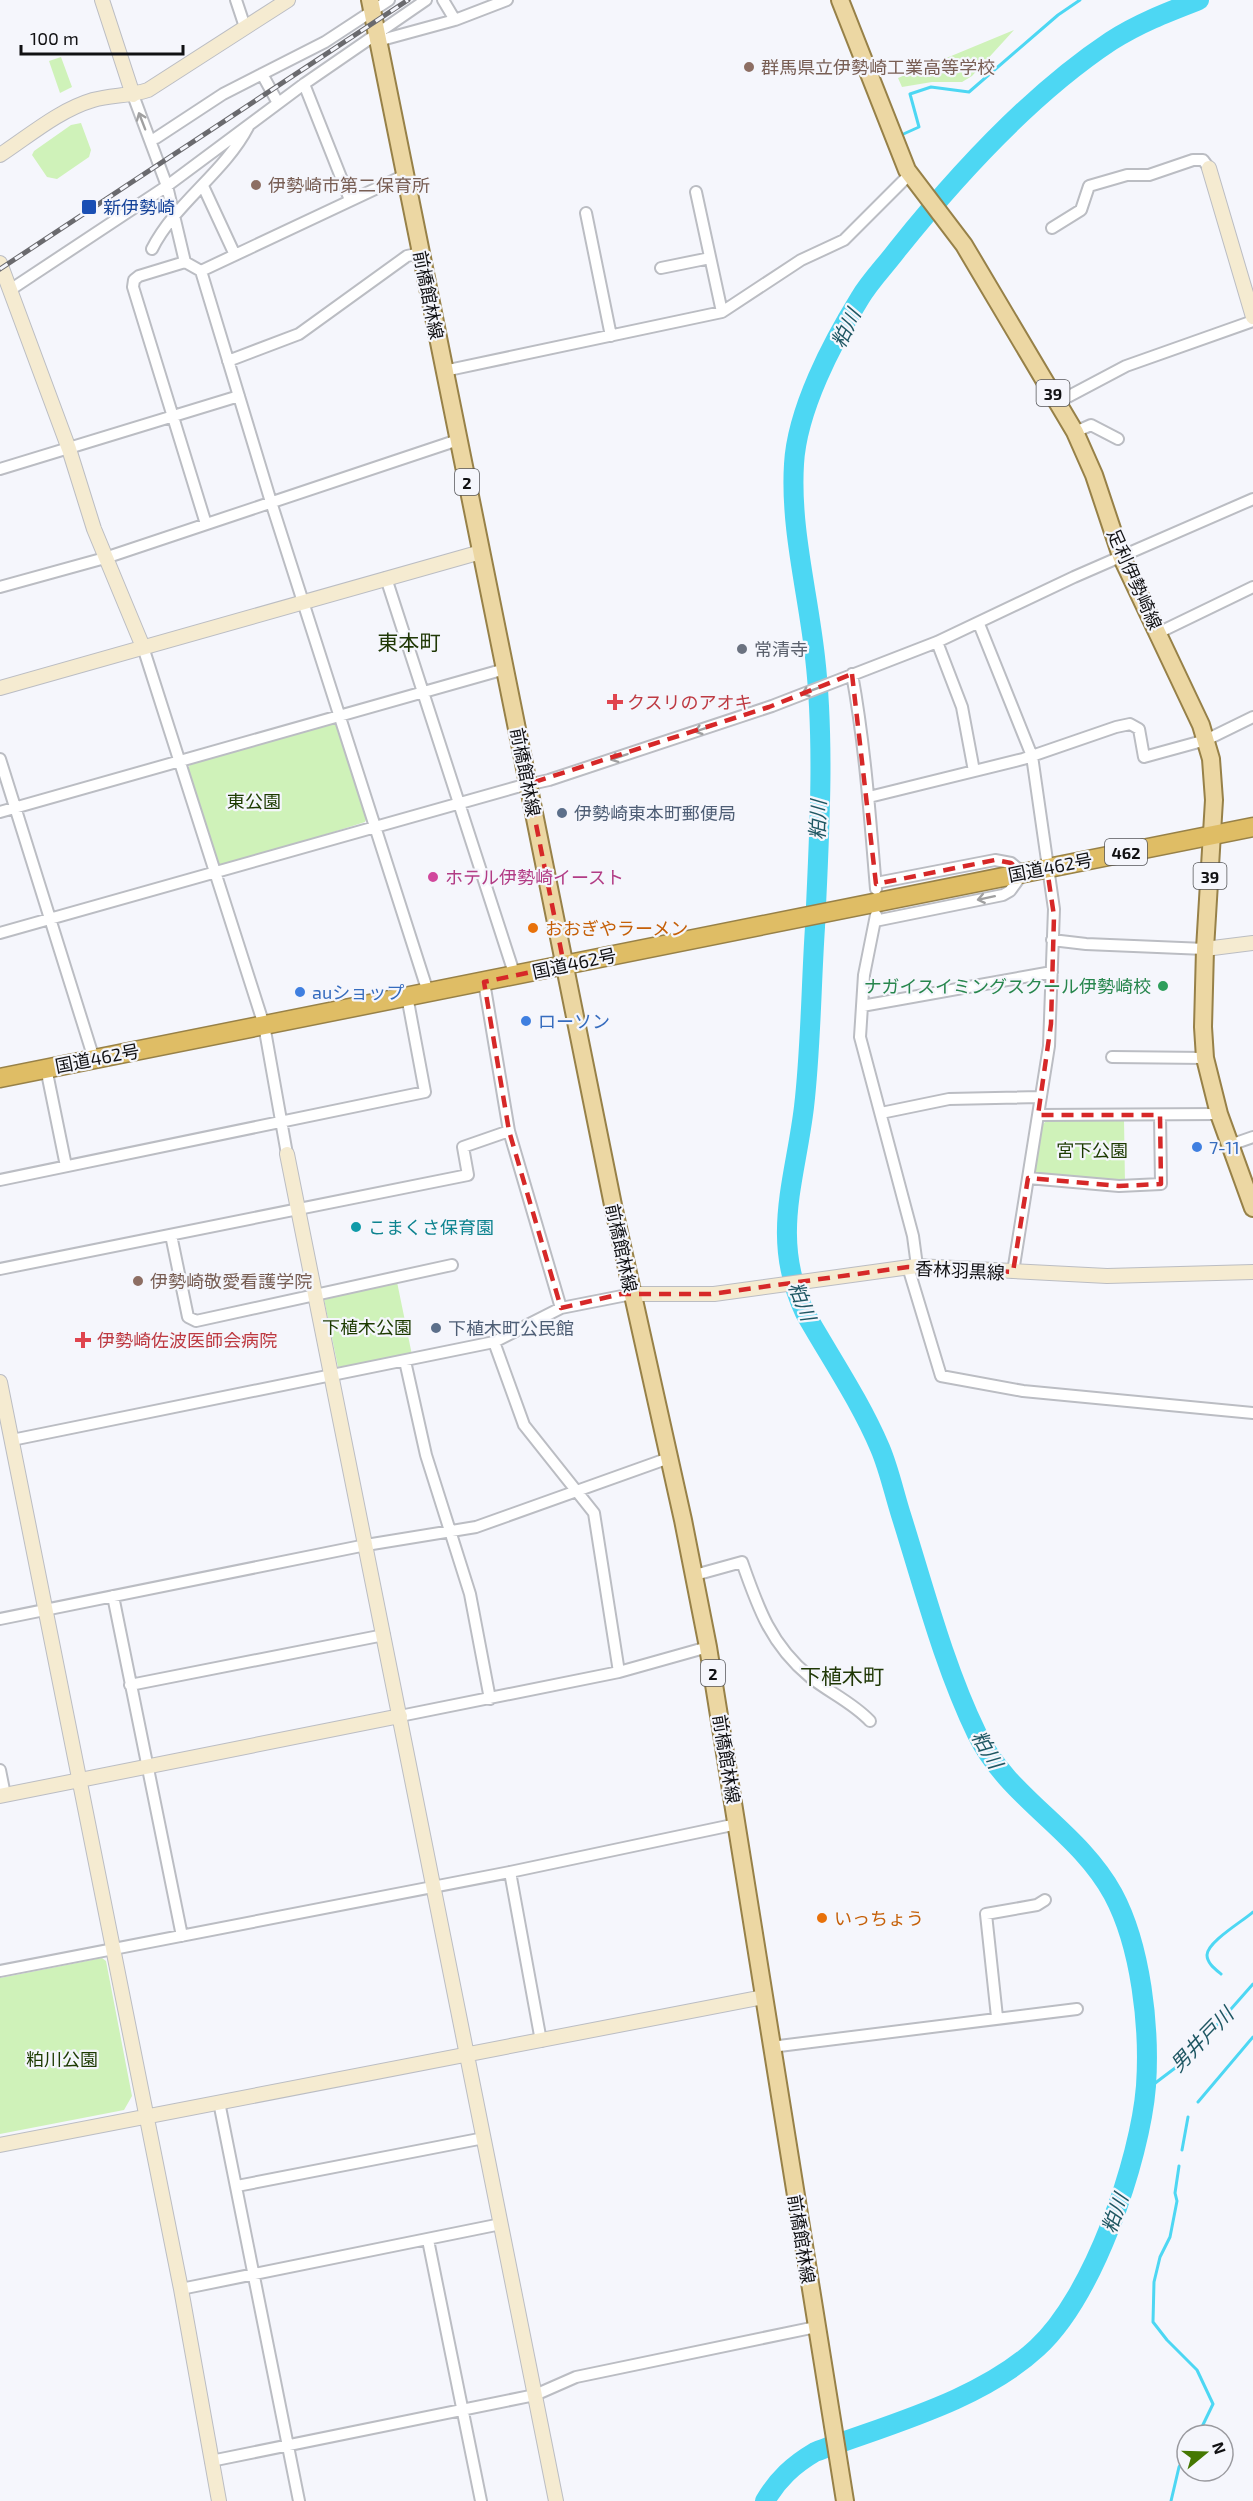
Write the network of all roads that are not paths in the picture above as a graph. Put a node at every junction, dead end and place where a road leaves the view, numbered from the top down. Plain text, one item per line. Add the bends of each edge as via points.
1 (102, 0) edge
2 (236, 0) edge
3 (288, 0) edge
4 (389, 0) edge
5 (426, 0) edge
6 (443, 0) edge
7 (507, 0) edge
8 (840, 0) edge
9 (371, 5) edge
10 (455, 20) junction
11 (244, 27) junction
12 (378, 37) junction
13 (262, 74) junction
14 (304, 84) junction
15 (133, 95) junction
16 (278, 103) junction
17 (250, 124) junction
18 (156, 138) dead end
19 (0, 155) edge
20 (1209, 168) joint
21 (405, 175) junction
22 (911, 176) junction
23 (167, 186) junction
24 (203, 186) junction
25 (696, 192) dead end
26 (350, 200) junction
27 (586, 213) dead end
28 (175, 217) junction
29 (1052, 228) dead end
30 (152, 249) dead end
31 (421, 253) junction
32 (235, 255) junction
33 (710, 258) junction
34 (185, 262) junction
35 (0, 263) edge
36 (661, 268) dead end
37 (201, 271) junction
38 (10, 290) junction
39 (722, 312) junction
40 (1252, 312) edge
41 (611, 336) junction
42 (228, 361) junction
43 (444, 370) junction
44 (239, 396) junction
45 (1058, 402) junction
46 (174, 415) junction
47 (1075, 432) junction
48 (1118, 439) dead end
49 (458, 440) junction
50 (69, 449) junction
51 (0, 469) edge
52 (1253, 499) edge
53 (271, 502) junction
54 (206, 524) junction
55 (481, 552) junction
56 (1121, 556) junction
57 (105, 558) junction
58 (386, 578) junction
59 (1253, 586) edge
60 (0, 587) edge
61 (304, 603) junction
62 (979, 624) junction
63 (1158, 633) junction
64 (937, 642) junction
65 (143, 647) junction
66 (505, 669) junction
67 (850, 675) junction
68 (0, 688) edge
69 (423, 691) junction
70 (341, 716) junction
71 (1253, 717) edge
72 (1206, 740) junction
73 (1032, 756) junction
74 (0, 759) edge
75 (180, 761) junction
76 (974, 771) junction
77 (528, 784) junction
78 (869, 797) junction
79 (459, 804) junction
80 (15, 807) junction
81 (0, 812) edge
82 (1253, 827) edge
83 (377, 828) junction
84 (1213, 835) junction
85 (1047, 869) junction
86 (1023, 873) junction
87 (215, 874) junction
88 (50, 919) junction
89 (0, 933) edge
90 (1052, 939) junction
91 (1253, 943) edge
92 (1205, 949) junction
93 (564, 965) junction
94 (1052, 972) junction
95 (515, 976) junction
96 (484, 982) junction
97 (428, 992) junction
98 (407, 996) junction
99 (862, 1006) junction
100 (264, 1025) junction
101 (1112, 1057) dead end
102 (1204, 1058) junction
103 (94, 1059) junction
104 (46, 1068) junction
105 (0, 1078) edge
106 (1041, 1097) junction
107 (881, 1113) junction
108 (1219, 1114) junction
109 (1038, 1115) junction
110 (1160, 1115) junction
111 (282, 1122) junction
112 (509, 1131) junction
113 (1253, 1137) edge
114 (1230, 1145) junction
115 (287, 1154) joint
116 (66, 1166) junction
117 (1028, 1178) junction
118 (0, 1180) edge
119 (1253, 1208) edge
120 (299, 1209) junction
121 (171, 1235) junction
122 (452, 1265) dead end
123 (913, 1267) junction
124 (0, 1269) edge
125 (1013, 1272) junction
126 (1253, 1272) edge
127 (632, 1294) junction
128 (316, 1295) junction
129 (561, 1308) junction
130 (494, 1342) junction
131 (405, 1361) junction
132 (332, 1376) junction
133 (0, 1382) edge
134 (1253, 1413) edge
135 (6, 1441) edge
136 (669, 1458) junction
137 (579, 1492) junction
138 (449, 1532) junction
139 (366, 1545) junction
140 (695, 1575) junction
141 (113, 1596) junction
142 (46, 1610) junction
143 (0, 1619) edge
144 (384, 1635) junction
145 (708, 1647) junction
146 (620, 1672) junction
147 (130, 1685) junction
148 (490, 1699) junction
149 (400, 1716) junction
150 (870, 1721) dead end
151 (146, 1767) junction
152 (0, 1770) edge
153 (80, 1781) junction
154 (3, 1795) edge
155 (737, 1824) junction
156 (510, 1872) junction
157 (434, 1886) junction
158 (1045, 1900) dead end
159 (182, 1936) junction
160 (114, 1950) junction
161 (0, 1971) edge
162 (763, 1997) junction
163 (1077, 2008) dead end
164 (997, 2017) junction
165 (541, 2041) junction
166 (771, 2047) junction
167 (467, 2056) junction
168 (219, 2102) junction
169 (146, 2116) junction
170 (484, 2138) junction
171 (0, 2145) edge
172 (237, 2186) junction
173 (501, 2224) junction
174 (428, 2240) junction
175 (254, 2274) junction
176 (181, 2289) junction
177 (816, 2327) junction
178 (535, 2395) junction
179 (463, 2410) junction
180 (288, 2445) junction
181 (211, 2461) junction
182 (219, 2501) edge
183 (299, 2501) edge
184 (480, 2501) edge
185 (556, 2501) edge
186 (844, 2501) edge

1 - 15 street
2 - 11 street
3 - 11 street
4 - 9 street
5 - 12 street
6 - 10 street
7 - 10 street
8 - 22 main road, 足利伊勢崎線 / 39 via 895,145
9 - 12 main road, 前橋館林線 / 2
9 - 13 street via 325,42
10 - 12 street
11 - 15 street via 148,90
12 - 14 street
12 - 21 main road, 前橋館林線 / 2
13 - 16 street
13 - 18 street via 223,94
14 - 16 street
14 - 26 street
15 - 19 street via 94,100 67,111
23 -> 15 street
16 - 17 street
17 - 23 street
17 - 24 street via 240,143
20 - 29 street via 1203,160 1193,160 1149,175 1127,175 1089,186 1081,210
20 - 40 street
21 - 26 street
21 - 31 main road, 前橋館林線 / 2
22 - 39 street via 844,240 801,261
22 - 45 main road, 足利伊勢崎線 / 39 via 962,242
23 - 28 street
23 - 38 street
24 - 28 street
24 - 32 street
25 - 33 street
26 - 32 street
27 - 41 street
28 - 30 street
28 - 34 street
31 - 42 street via 407,256 299,334
31 - 43 main road, 前橋館林線 / 2
32 - 37 street
33 - 36 street
33 - 39 street
34 - 37 street
34 - 46 street via 139,276 133,287
35 - 38 street
37 - 42 street
38 - 50 street
39 - 41 street
40 - 45 street via 1126,366
41 - 43 street
42 - 44 street
43 - 49 main road, 前橋館林線 / 2
44 - 46 street
44 - 53 street
45 - 47 main road, 足利伊勢崎線 / 39
46 - 50 street
46 - 54 street
47 - 48 street via 1091,425
47 - 56 main road, 足利伊勢崎線 / 39
49 - 53 street
49 - 55 main road, 前橋館林線 / 2
50 - 51 street
50 - 57 street
52 - 56 street
53 - 54 street
53 - 61 street
54 - 57 street
55 - 58 street
55 - 66 main road, 前橋館林線 / 2
56 - 62 street
56 - 63 main road, 足利伊勢崎線 / 39
57 - 60 street
57 - 65 street
58 - 61 street
58 - 69 street
59 - 63 street
61 - 65 street
61 - 70 street
62 - 64 street
62 - 73 street
63 - 72 main road, 足利伊勢崎線 / 39 via 1195,708
64 - 67 street
64 - 76 street via 962,707
65 - 68 street
65 - 75 street
66 - 69 street
66 - 77 main road, 前橋館林線 / 2
67 -> 77 street via 772,706
67 - 78 street
69 - 70 street
69 - 79 street
70 - 75 street
70 - 83 street
71 - 72 street
72 - 73 street via 1144,757 1139,729 1130,724
72 - 84 main road, 足利伊勢崎線 / 39 via 1214,786
73 - 76 street
73 - 85 street
74 - 80 street
75 - 80 street
75 - 87 street
76 - 78 street
77 - 79 street
77 - 93 main road, 前橋館林線 / 2
78 - 86 street via 876,886 1003,860
79 - 83 street
79 - 95 street
80 - 81 street
80 - 88 street
82 - 84 highway, 国道462号 / 462
83 - 87 street
83 - 97 street
84 - 85 highway, 国道462号 / 462
84 - 92 main road, 足利伊勢崎線 / 39
85 - 86 highway, 国道462号 / 462
85 - 90 street via 1054,909
86 - 93 highway, 国道462号 / 462
86 -> 99 street via 1003,895 876,918
87 - 88 street
87 - 100 street
88 - 89 street
88 - 103 street
90 - 92 street
90 - 94 street
91 - 92 street
92 - 102 main road, 足利伊勢崎線 / 39
93 - 95 highway, 国道462号 / 462
93 - 127 main road, 前橋館林線 / 2
94 - 99 street
94 - 106 street via 1051,1024
95 - 96 highway, 国道462号 / 462
96 - 97 highway, 国道462号 / 462
96 - 112 street
97 - 98 highway, 国道462号 / 462
98 - 100 highway, 国道462号 / 462
98 - 111 street via 425,1092
99 - 107 street via 860,1035
100 - 103 highway, 国道462号 / 462
100 - 111 street
101 - 102 street
102 - 108 main road, 足利伊勢崎線 / 39
103 - 104 highway, 国道462号 / 462
104 - 105 highway, 国道462号 / 462
104 - 116 street
106 - 107 street via 949,1099
106 - 109 street
107 - 123 street via 913,1236
108 - 110 street
108 - 114 main road, 足利伊勢崎線 / 39
109 - 110 street
109 - 117 street
110 - 117 street via 1161,1184 1119,1186
111 - 115 street
111 - 116 street
112 - 120 street via 463,1147 468,1175
112 - 129 street
113 - 114 street
114 - 119 main road, 足利伊勢崎線 / 39
115 - 120 street
116 - 118 street
117 - 125 street
120 - 121 street
120 - 128 street
121 - 124 street
121 - 128 street via 188,1317 196,1322
122 - 128 street
123 - 125 street, 香林羽黒線
123 - 127 street, 香林羽黒線 via 711,1294
123 - 134 street via 941,1376 1023,1391
125 - 126 street, 香林羽黒線 via 1107,1276
127 - 129 street
127 - 136 main road, 前橋館林線 / 2
128 - 132 street
129 - 130 street
130 - 131 street
130 - 137 street via 524,1425
131 - 132 street
131 - 138 street via 426,1455
132 - 135 street
132 - 139 street
133 - 135 street
135 - 142 street
136 - 137 street
136 - 140 main road, 前橋館林線 / 2
137 - 138 street via 476,1527
137 - 146 street via 594,1513
138 - 139 street
138 - 148 street via 470,1594
139 - 141 street
139 - 144 street
140 - 145 main road, 前橋館林線 / 2
140 - 150 street via 742,1562 774,1640 811,1677 850,1702
141 - 142 street
141 - 147 street
142 - 143 street
142 - 153 street
144 - 147 street
144 - 149 street
145 - 146 street
145 - 155 main road, 前橋館林線 / 2
146 - 148 street
147 - 151 street
148 - 149 street
149 - 151 street
149 - 157 street
151 - 153 street
151 - 159 street
152 - 154 street
153 - 154 street
153 - 160 street
155 - 156 street
155 - 162 main road, 前橋館林線 / 2
156 - 157 street
156 - 165 street
157 - 159 street
157 - 167 street
158 - 164 street via 1037,1905 986,1914
159 - 160 street
160 - 161 street
160 - 169 street
162 - 165 street
162 - 166 main road, 前橋館林線 / 2
163 - 164 street
164 - 166 street
165 - 167 street
166 - 177 main road, 前橋館林線 / 2
167 - 168 street
167 - 170 street
168 - 169 street
168 - 172 street
169 - 171 street
169 - 176 street
170 - 172 street
170 - 173 street
172 - 175 street
173 - 174 street
173 - 178 street
174 - 175 street
174 - 179 street
175 - 176 street
175 - 180 street
176 - 181 street
177 - 178 street via 576,2377
177 - 186 main road, 前橋館林線 / 2
178 - 179 street
178 - 185 street
179 - 180 street
179 - 184 street
180 - 181 street
180 - 183 street
181 - 182 street

